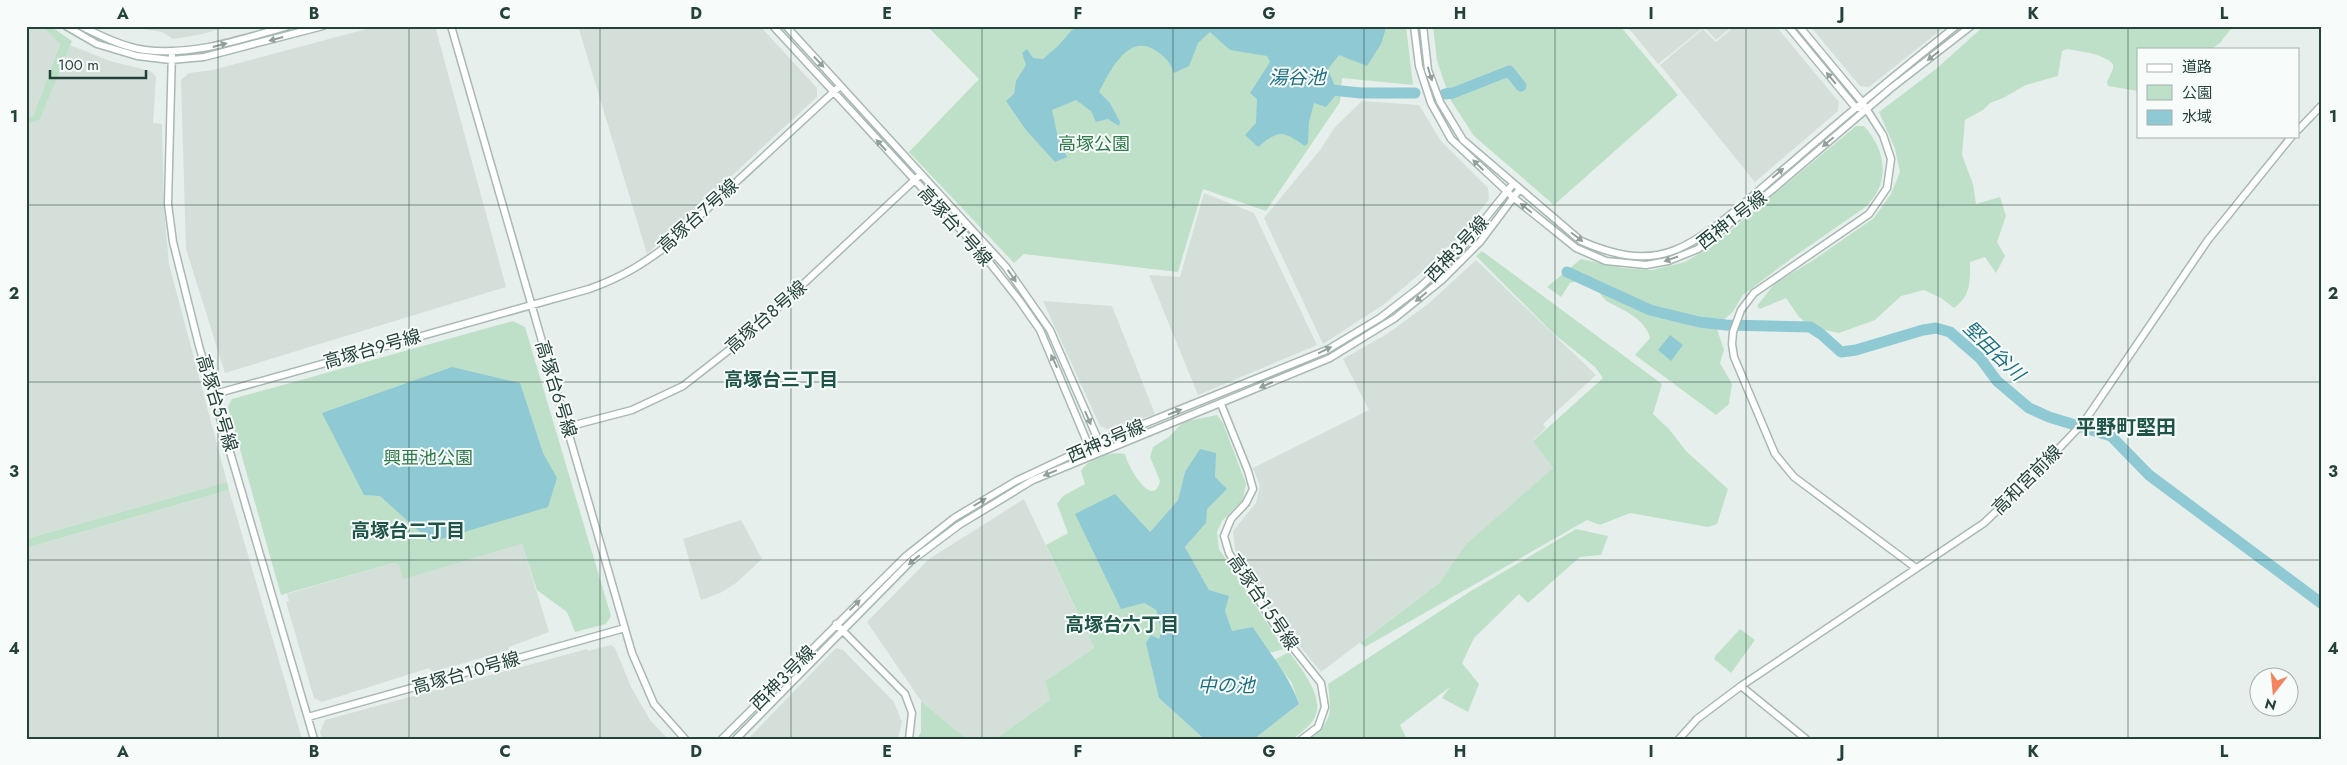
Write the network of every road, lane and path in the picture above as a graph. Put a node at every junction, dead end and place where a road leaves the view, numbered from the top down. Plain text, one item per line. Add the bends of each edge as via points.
1 (66, 26) edge
2 (80, 26) edge
3 (288, 26) edge
4 (323, 26) edge
5 (450, 26) edge
6 (773, 26) edge
7 (786, 26) edge
8 (1414, 26) edge
9 (1423, 26) edge
10 (1788, 26) edge
11 (1799, 26) edge
12 (1956, 26) edge
13 (1971, 26) edge
14 (172, 51) junction
15 (171, 60) junction
16 (840, 86) junction
17 (832, 92) junction
18 (1862, 102) junction
19 (2321, 106) edge
20 (1856, 107) junction
21 (1865, 110) junction
22 (2300, 128) edge
23 (2290, 138) edge
24 (921, 174) junction
25 (914, 181) junction
26 (1513, 184) junction
27 (1519, 190) junction
28 (1507, 191) junction
29 (1514, 198) junction
30 (530, 304) junction
31 (215, 394) junction
32 (1222, 404) junction
33 (567, 427) junction
34 (1099, 442) junction
35 (1089, 446) junction
36 (1103, 451) junction
37 (1093, 454) junction
38 (1916, 568) junction
39 (836, 624) junction
40 (624, 628) junction
41 (844, 629) junction
42 (1741, 686) junction
43 (308, 717) junction
44 (314, 739) edge
45 (685, 739) edge
46 (722, 739) edge
47 (736, 739) edge
48 (909, 739) edge
49 (1302, 739) edge
50 (1679, 739) edge
51 (1806, 739) edge

1 - 15 street via 97,44 137,56
2 - 14 street via 136,48
14 -> 3 street via 214,47
4 -> 15 street via 204,57
5 - 30 street, 高塚台６号線
6 - 17 street, 高塚台１号線
7 -> 16 street, 高塚台１号線
28 -> 8 street, 西神１号線 via 1451,139 1431,103 1419,66
9 -> 26 street, 西神１号線 via 1428,70 1440,102 1463,140
20 -> 10 street
11 - 18 street
12 - 18 street, 西神１号線
13 -> 21 street, 西神１号線
14 - 15 street, 高塚台５号線
15 - 31 street, 高塚台５号線 via 168,204 173,242
16 - 17 street, 高塚台７号線
16 - 24 street, 高塚台１号線
25 -> 17 street, 高塚台１号線
17 - 30 street, 高塚台７号線 via 648,260 620,278
18 - 20 street, 西神１号線
18 - 21 street
19 - 22 street
20 - 21 street
27 -> 20 street, 西神１号線 via 1581,241 1621,255 1657,255 1694,241
21 -> 29 street, 西神１号線 via 1698,249 1668,261 1626,264 1590,255 1576,248
21 - 38 street via 1883,135 1891,158 1887,188 1869,214 1754,293 1741,310 1733,332 1734,357 1775,454 1794,477
23 - 38 street, 高和宮前線 via 2208,240 2080,426 1984,523
24 - 25 street, 高塚台８号線
24 -> 34 street, 高塚台１号線 via 1006,267 1050,330
25 - 33 street, 高塚台８号線 via 752,332 683,386 632,410
35 -> 25 street, 高塚台１号線 via 1040,330 982,253
26 - 27 street, 西神１号線
26 - 28 street, 西神３号線
27 - 29 street, 西神３号線
28 - 29 street, 西神１号線
34 -> 28 street, 西神３号線 via 1327,350 1380,318 1460,251
29 -> 32 street, 西神３号線 via 1480,242 1447,275 1395,318 1330,358
30 - 31 street, 高塚台９号線
30 - 33 street, 高塚台６号線
31 - 43 street, 高塚台５号線
32 - 36 street, 西神３号線
32 - 49 street, 高塚台１５号線 via 1253,489 1246,503 1231,519 1224,536 1229,553 1274,624 1321,683 1325,707 1318,727
33 - 40 street, 高塚台６号線
34 - 35 street, 西神３号線
34 - 36 street, 高塚台１号線
35 - 37 street, 高塚台１号線
39 -> 35 street, 西神３号線 via 906,556 954,518 1016,481
36 - 37 street, 西神３号線
37 -> 41 street, 西神３号線 via 1033,480 959,525 911,561
38 - 42 street, 高和宮前線
39 - 41 street
39 - 46 street, 西神３号線
40 - 43 street, 高塚台１０号線
40 - 45 street, 高塚台６号線 via 638,671 654,704
41 - 47 street, 西神３号線
41 - 48 street via 905,694 912,713
42 - 50 street, 高和宮前線 via 1697,719
42 - 51 street
43 - 44 street, 高塚台５号線

